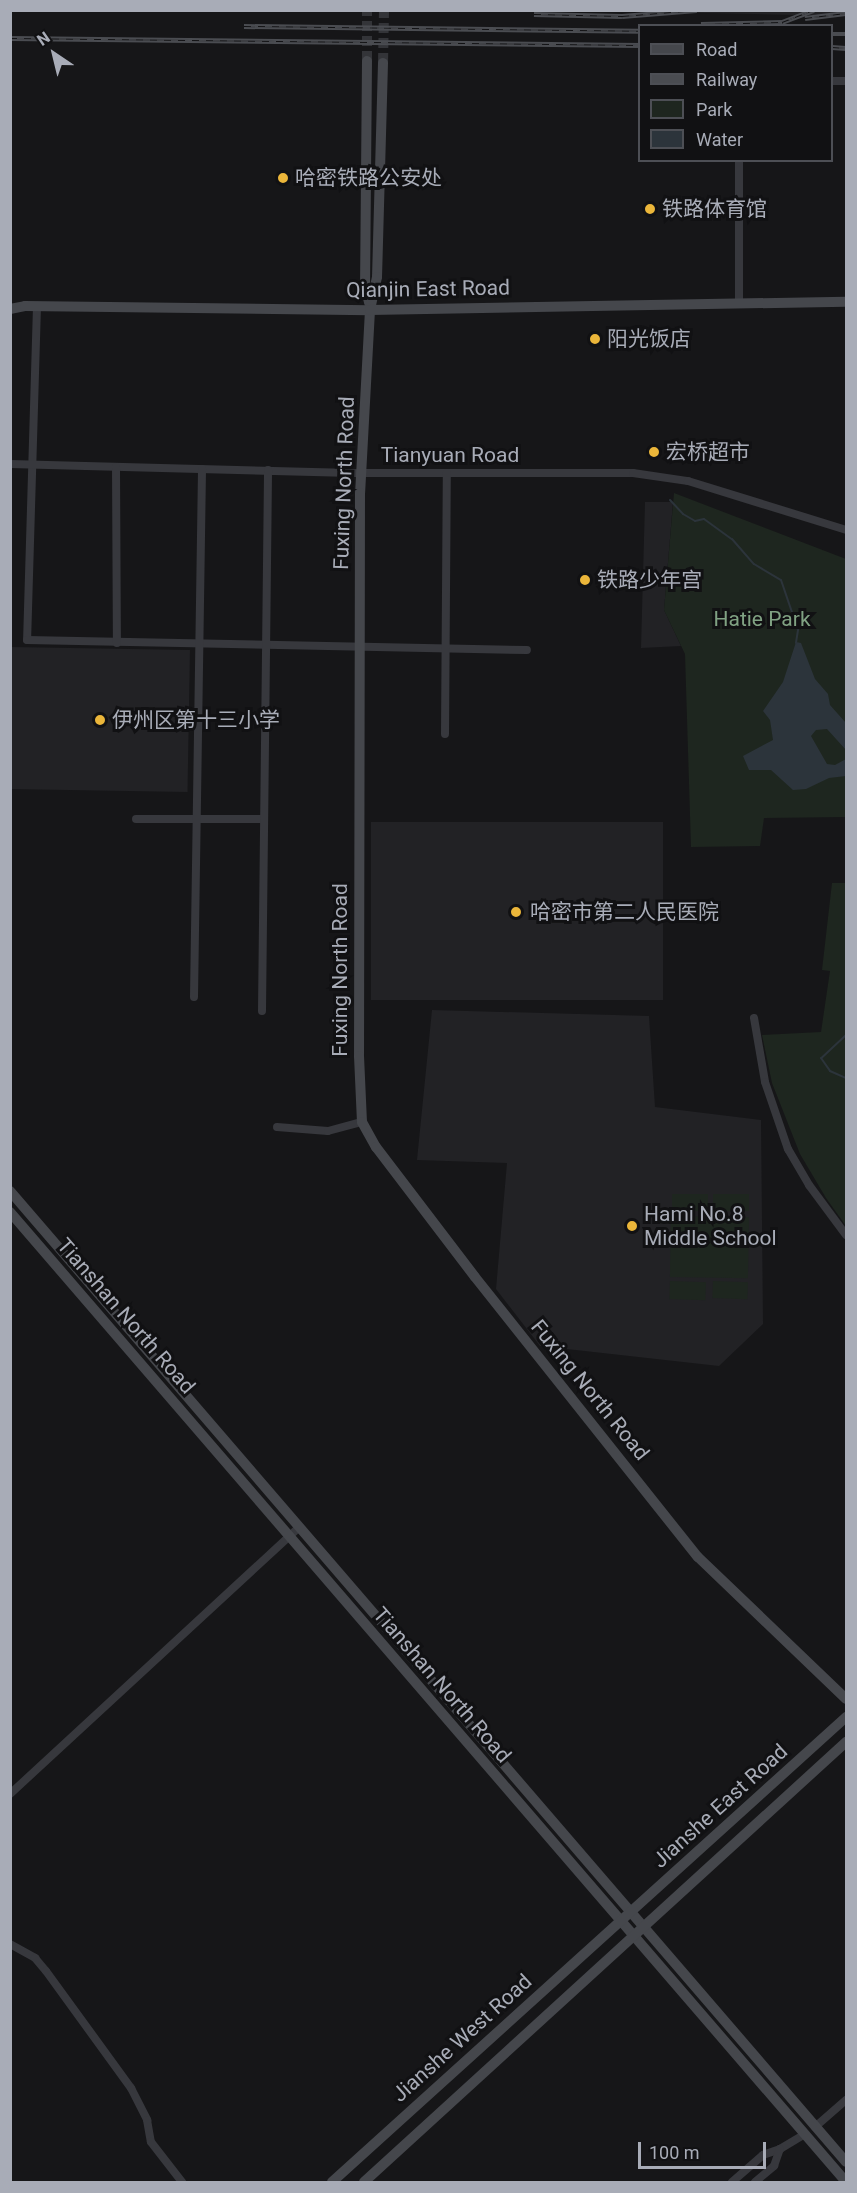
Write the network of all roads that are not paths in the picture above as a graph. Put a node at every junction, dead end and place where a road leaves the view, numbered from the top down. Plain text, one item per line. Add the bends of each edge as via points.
1 (367, 61) tunnel mouth
2 (383, 63) tunnel mouth
3 (739, 162) edge
4 (10, 302) edge
5 (846, 302) edge
6 (739, 304) junction
7 (31, 306) junction
8 (10, 309) edge
9 (370, 310) junction
10 (10, 464) edge
11 (30, 465) junction
12 (116, 467) junction
13 (202, 469) junction
14 (268, 470) junction
15 (362, 473) junction
16 (447, 473) junction
17 (846, 530) edge
18 (117, 643) junction
19 (198, 644) junction
20 (266, 645) junction
21 (360, 647) junction
22 (444, 649) junction
23 (527, 650) dead end
24 (445, 734) dead end
25 (196, 818) junction
26 (136, 819) dead end
27 (264, 819) junction
28 (194, 998) dead end
29 (262, 1011) dead end
30 (754, 1018) dead end
31 (362, 1122) junction
32 (277, 1127) dead end
33 (10, 1191) edge
34 (10, 1212) edge
35 (846, 1235) edge
36 (299, 1527) junction
37 (289, 1536) junction
38 (846, 1699) edge
39 (846, 1717) edge
40 (846, 1742) edge
41 (10, 1794) edge
42 (631, 1913) junction
43 (620, 1924) junction
44 (643, 1927) junction
45 (632, 1937) junction
46 (10, 1944) edge
47 (846, 2100) edge
48 (815, 2127) junction
49 (803, 2135) junction
50 (780, 2149) junction
51 (846, 2162) edge
52 (182, 2182) edge
53 (332, 2182) edge
54 (364, 2182) edge
55 (732, 2182) edge
56 (755, 2182) edge
57 (846, 2182) edge

1 - 9 main road via 365,285
2 - 9 main road, Fuxing North Road via 377,277
3 - 6 street
4 - 7 main road
5 - 6 main road, Qianjin East Road
6 - 9 main road, Qianjin East Road
7 - 8 main road, Qianjin East Road
7 - 9 main road, Qianjin East Road
7 - 11 street
9 - 15 main road, Fuxing North Road
10 - 11 street, Tianyuan Road
11 - 12 street, Tianyuan Road
11 - 18 street via 27,640
12 - 13 street, Tianyuan Road
12 - 18 street
13 - 14 street, Tianyuan Road
13 - 19 street
14 - 15 street, Tianyuan Road
14 - 20 street
15 - 16 street, Tianyuan Road
15 - 21 main road, Fuxing North Road
16 - 17 street, Tianyuan Road via 647,474 688,481
16 - 22 street
18 - 19 street
19 - 20 street
19 - 25 street
20 - 21 street
20 - 27 street
21 - 22 street
21 - 31 main road, Fuxing North Road via 358,1056
22 - 23 street
22 - 24 street
25 - 26 street
25 - 27 street
25 - 28 street
27 - 29 street
30 - 35 street via 765,1082 788,1149
31 - 32 street via 328,1131
31 - 38 main road, Fuxing North Road via 376,1147 475,1277 698,1557
33 - 36 main road
34 - 37 main road, Tianshan North Road
36 - 37 street
36 - 42 main road
37 - 41 street
37 - 43 main road, Tianshan North Road
39 - 42 main road, Jianshe East Road
40 - 44 main road, Jianshe East Road
42 - 43 main road, Jianshe East Road
42 - 44 main road
43 - 45 main road, Tianshan North Road
43 - 53 main road, Jianshe West Road
44 - 45 main road, Jianshe East Road
44 - 48 main road
45 - 49 main road, Tianshan North Road
45 - 54 main road, Jianshe West Road
46 - 52 street via 35,1958 46,1971 130,2088 147,2120 151,2142
47 - 48 street
48 - 51 main road
49 - 50 street
49 - 57 main road, Tianshan North Road
50 - 55 street via 763,2155
50 - 56 street via 774,2166

